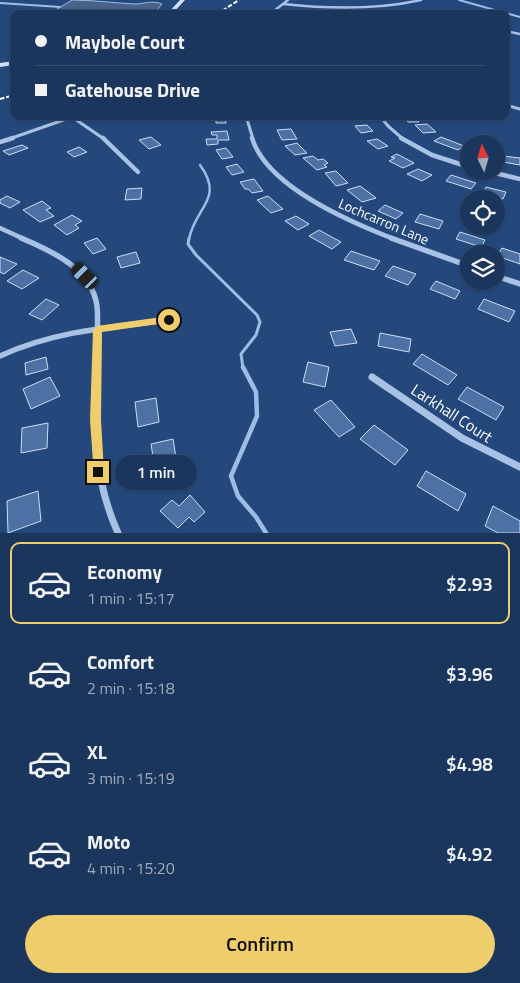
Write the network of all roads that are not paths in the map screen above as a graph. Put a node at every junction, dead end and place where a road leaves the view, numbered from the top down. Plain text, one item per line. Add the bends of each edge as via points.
1 (183, 0) edge
2 (288, 0) edge
3 (421, 0) edge
4 (283, 4) junction
5 (173, 10) edge
6 (275, 10) edge
7 (65, 120) edge
8 (78, 120) edge
9 (247, 120) edge
10 (383, 120) edge
11 (0, 142) edge
12 (460, 163) edge
13 (138, 172) dead end
14 (505, 175) edge
15 (520, 179) edge
16 (0, 228) edge
17 (460, 263) edge
18 (505, 279) edge
19 (520, 284) edge
20 (169, 320) dead end
21 (97, 330) junction
22 (0, 356) edge
23 (372, 377) dead end
24 (520, 467) edge
25 (118, 533) edge

1 - 5 main road
2 - 4 street
3 - 4 street via 394,6
4 - 6 street
7 - 11 street
8 - 13 street via 101,136
9 - 17 street, Lochcarron Lane via 250,135 264,160 309,198 372,231
10 - 12 street via 412,145
14 - 15 street
16 - 21 street via 68,262 85,276 96,300
18 - 19 street
20 - 21 street
21 - 22 street via 38,340
21 - 25 street via 95,420 98,464 105,501
23 - 24 street, Larkhall Court via 484,452

